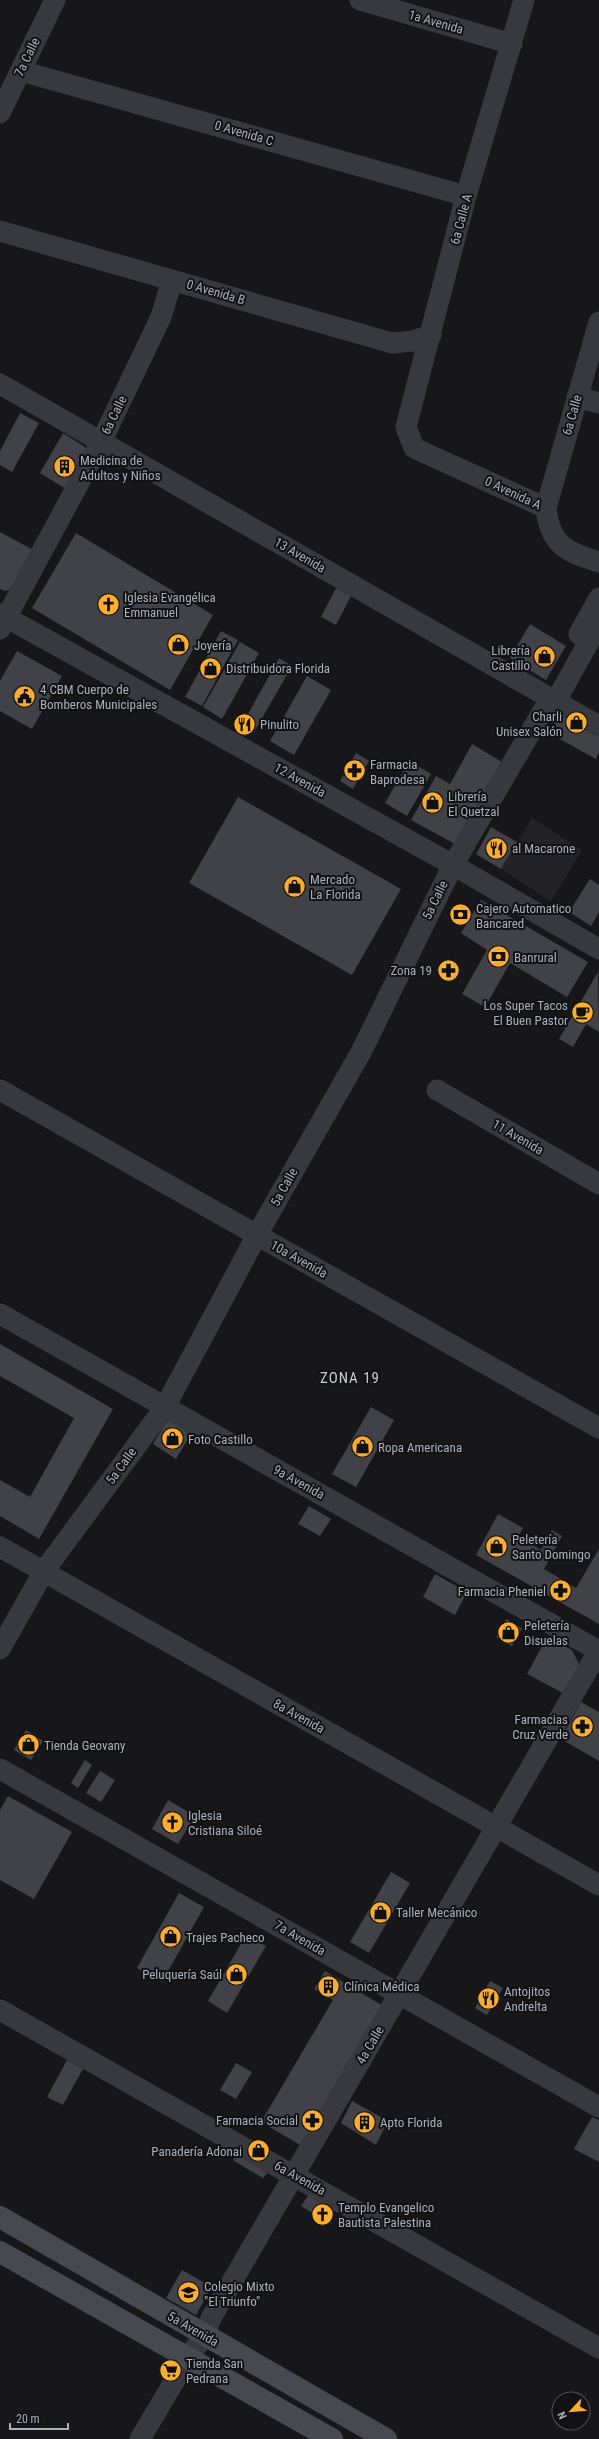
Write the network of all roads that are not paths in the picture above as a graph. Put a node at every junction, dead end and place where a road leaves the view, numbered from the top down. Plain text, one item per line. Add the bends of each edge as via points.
1 (55, 0) edge
2 (360, 0) edge
3 (524, 0) edge
4 (512, 44) junction
5 (21, 70) junction
6 (0, 113) edge
7 (466, 196) junction
8 (0, 231) edge
9 (172, 280) junction
10 (599, 322) edge
11 (431, 334) junction
12 (0, 384) edge
13 (577, 397) junction
14 (599, 403) edge
15 (409, 439) joint
16 (101, 442) junction
17 (546, 508) junction
18 (598, 563) edge
19 (599, 598) edge
20 (2, 620) edge
21 (599, 623) edge
22 (548, 702) junction
23 (599, 726) edge
24 (453, 865) junction
25 (599, 949) edge
26 (0, 1090) edge
27 (437, 1090) dead end
28 (599, 1184) edge
29 (257, 1236) junction
30 (0, 1314) edge
31 (165, 1407) junction
32 (599, 1428) edge
33 (0, 1547) edge
34 (44, 1572) junction
35 (0, 1649) edge
36 (599, 1651) edge
37 (0, 1769) edge
38 (496, 1827) junction
39 (599, 1885) edge
40 (399, 1994) junction
41 (0, 2010) edge
42 (599, 2108) edge
43 (295, 2175) junction
44 (0, 2217) edge
45 (0, 2252) edge
46 (204, 2336) junction
47 (599, 2348) edge
48 (188, 2358) junction
49 (140, 2439) edge
50 (332, 2439) edge
51 (386, 2439) edge

1 - 5 street, 7a Calle
2 - 4 street, 1a Avenida
3 - 4 street, 6a Calle A
4 - 7 street, 6a Calle A
5 - 6 street, 7a Calle
5 - 7 street, 0 Avenida C
7 - 11 street, 6a Calle A
8 - 9 street, 0 Avenida B
9 - 11 street, 0 Avenida B via 392,343 413,341
9 - 16 street, 6a Calle via 161,317
10 - 13 street, 6a Calle
11 - 15 street, 6a Calle A via 406,427
12 - 16 street, 13 Avenida
13 - 14 street
13 - 17 street, 6a Calle
15 - 17 street, 0 Avenida A via 414,448
16 - 20 street, 6a Calle
16 - 22 street, 13 Avenida
17 - 18 street, 0 Avenida A via 547,521 560,545 570,553
19 - 22 street, 5a Calle
20 - 24 street, 12 Avenida
21 - 22 street, 5a Calle
22 - 23 street, 13 Avenida
22 - 24 street, 5a Calle
24 - 25 street, 12 Avenida
24 - 29 street, 5a Calle via 361,1052
26 - 29 street, 10a Avenida
27 - 28 street, 11 Avenida
29 - 31 street, 5a Calle
29 - 32 street, 10a Avenida
30 - 31 street, 9a Avenida
31 - 34 street, 5a Calle
31 - 36 street, 9a Avenida
33 - 34 street, 8a Avenida
34 - 35 street, 5a Calle
34 - 38 street, 8a Avenida
36 - 38 street, 4a Calle
37 - 40 street, 7a Avenida
38 - 39 street, 8a Avenida
38 - 40 street, 4a Calle
40 - 42 street, 7a Avenida
40 - 43 street, 4a Calle
41 - 43 street, 6a Avenida
43 - 46 street, 4a Calle via 211,2318
43 - 47 street, 6a Avenida
44 - 46 main road, 5a Avenida
45 - 48 main road
46 - 48 street, 4a Calle
46 - 51 main road, 5a Avenida
48 - 49 street, 4a Calle
48 - 50 main road

